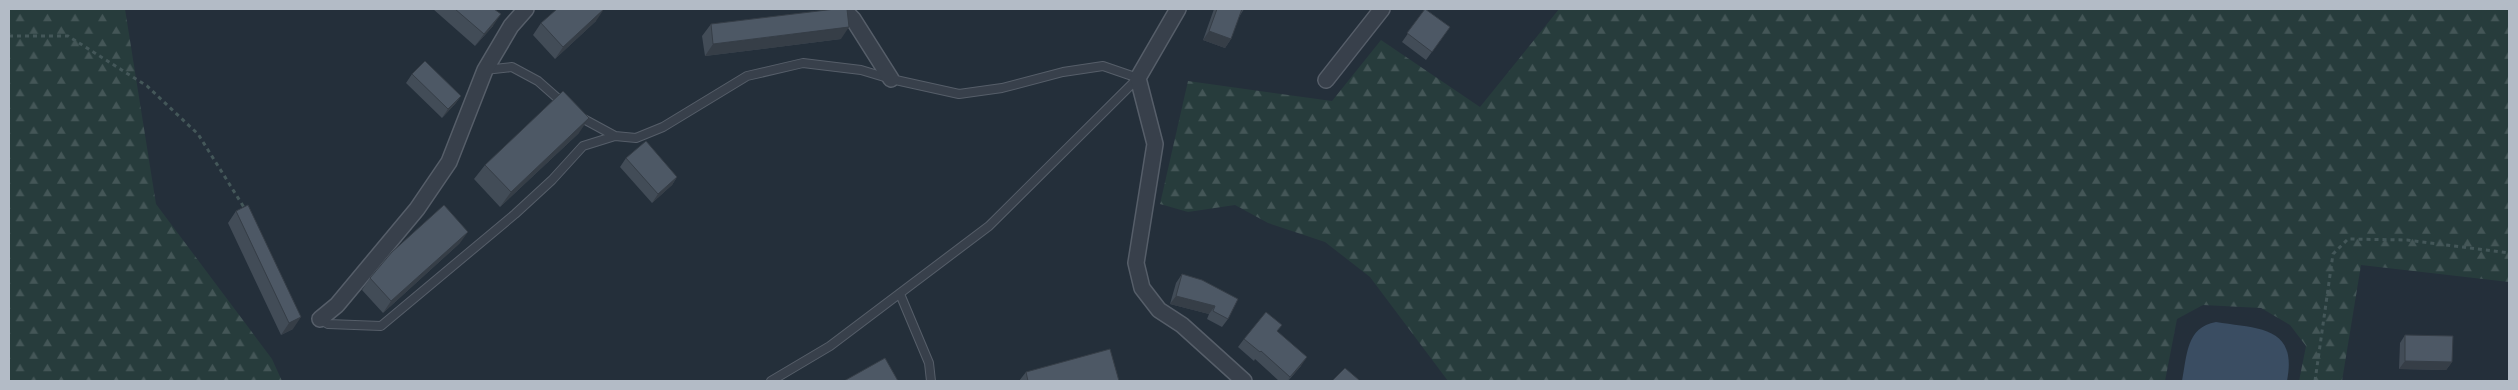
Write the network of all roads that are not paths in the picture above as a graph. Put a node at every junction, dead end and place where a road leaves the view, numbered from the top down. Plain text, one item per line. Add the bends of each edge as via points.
1 (526, 9) edge
2 (843, 9) edge
3 (1178, 9) edge
4 (1382, 9) edge
5 (484, 70) junction
6 (1138, 78) junction
7 (891, 80) junction
8 (1326, 80) dead end
9 (615, 136) junction
10 (900, 294) junction
11 (320, 319) joint
12 (771, 381) edge
13 (931, 381) edge
14 (1244, 381) edge

1 - 5 street via 511,26
2 - 7 street via 853,19
3 - 6 street
4 - 8 street
5 - 9 lane via 512,67 538,81 584,120
5 - 11 street via 450,162 417,209 338,305
6 - 7 lane via 1103,66 959,94
6 - 10 lane via 989,226
6 - 14 street via 1155,144 1136,262 1142,288 1159,310 1182,325
7 - 9 lane via 861,70 803,63 747,76 663,127 636,138
9 - 11 lane via 583,146 514,214 381,326 328,324
10 - 12 lane via 830,346
10 - 13 lane via 929,363

